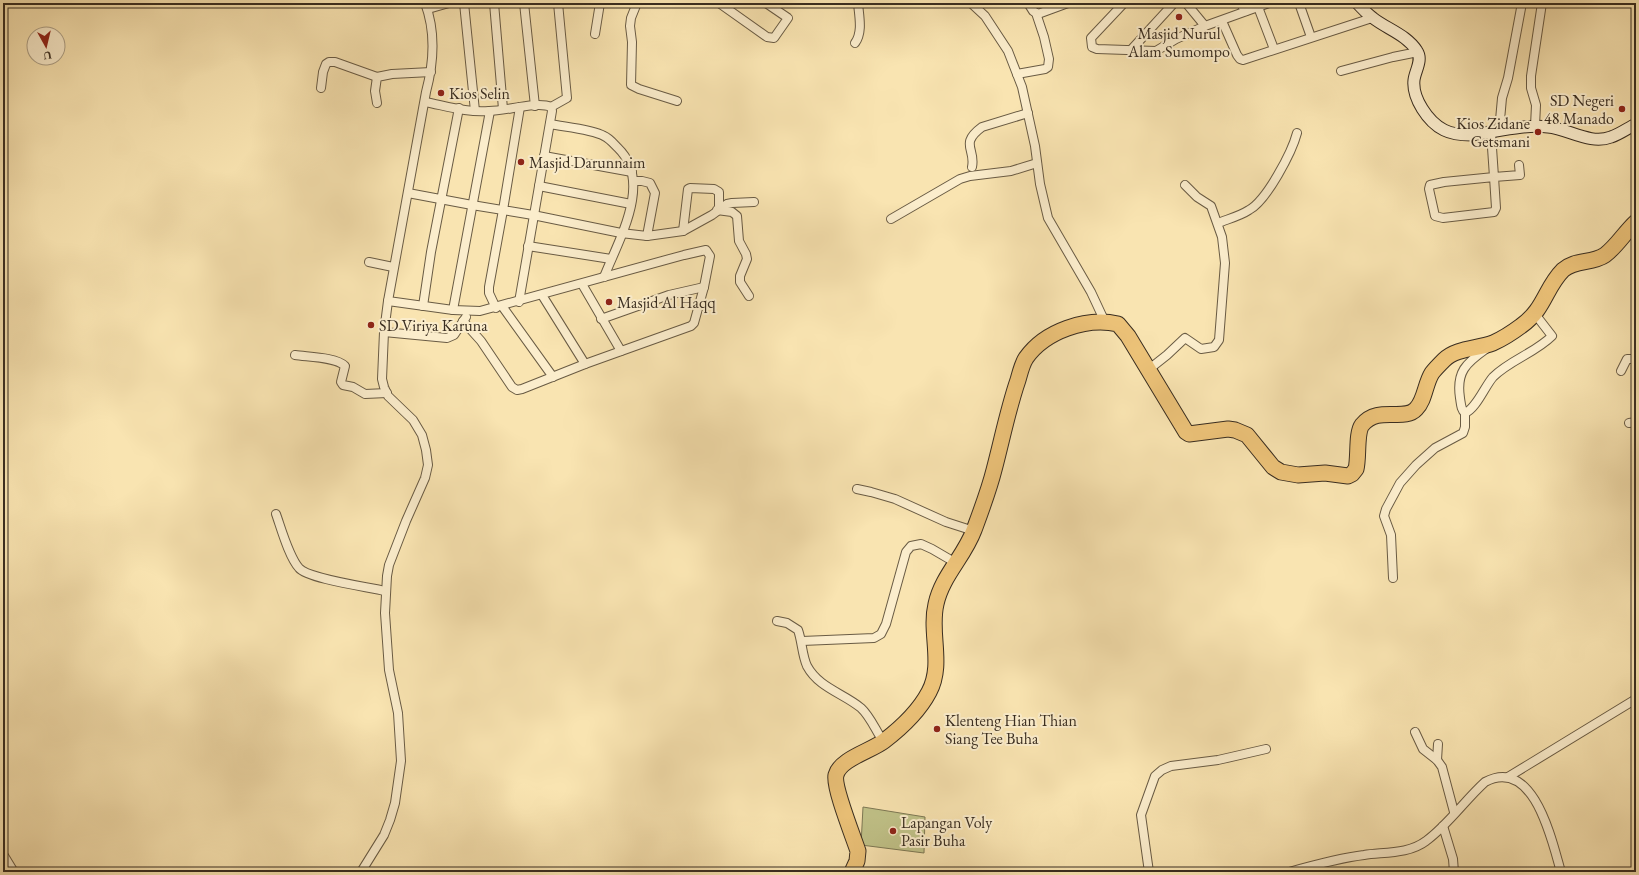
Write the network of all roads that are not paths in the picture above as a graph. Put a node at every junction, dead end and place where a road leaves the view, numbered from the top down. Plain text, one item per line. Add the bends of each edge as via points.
1 (449, 3) edge
2 (464, 3) edge
3 (494, 3) edge
4 (524, 3) edge
5 (558, 3) edge
6 (600, 3) edge
7 (637, 3) edge
8 (719, 3) edge
9 (766, 3) edge
10 (858, 3) edge
11 (971, 3) edge
12 (1028, 3) edge
13 (1068, 3) edge
14 (1124, 3) edge
15 (1174, 3) edge
16 (1186, 3) edge
17 (1240, 3) edge
18 (1269, 3) edge
19 (1299, 3) edge
20 (1357, 3) edge
21 (1522, 3) edge
22 (1542, 3) edge
23 (427, 6) edge
24 (1258, 7) junction
25 (1246, 11) junction
26 (1036, 13) junction
27 (1372, 18) junction
28 (1222, 21) junction
29 (1205, 26) junction
30 (595, 34) dead end
31 (1311, 37) junction
32 (855, 43) dead end
33 (1274, 49) junction
34 (1130, 50) junction
35 (1418, 52) junction
36 (1341, 71) dead end
37 (431, 72) junction
38 (1017, 74) junction
39 (377, 77) junction
40 (321, 88) dead end
41 (677, 101) dead end
42 (425, 102) junction
43 (377, 103) dead end
44 (535, 106) junction
45 (520, 107) junction
46 (551, 107) junction
47 (459, 108) junction
48 (503, 109) junction
49 (475, 111) junction
50 (490, 112) junction
51 (1028, 113) junction
52 (550, 124) junction
53 (1636, 124) edge
54 (1535, 126) junction
55 (1297, 132) dead end
56 (1495, 132) junction
57 (544, 156) junction
58 (1037, 163) junction
59 (1519, 165) dead end
60 (972, 167) dead end
61 (632, 172) junction
62 (1494, 177) junction
63 (634, 181) junction
64 (1185, 184) dead end
65 (539, 186) junction
66 (408, 193) junction
67 (442, 199) junction
68 (754, 202) dead end
69 (631, 204) junction
70 (472, 205) junction
71 (503, 210) junction
72 (718, 210) junction
73 (533, 215) junction
74 (891, 219) dead end
75 (1636, 222) edge
76 (1218, 223) junction
77 (682, 231) junction
78 (622, 233) junction
79 (646, 236) junction
80 (528, 246) junction
81 (611, 259) junction
82 (369, 262) dead end
83 (394, 267) junction
84 (604, 277) junction
85 (582, 284) junction
86 (704, 286) junction
87 (542, 295) junction
88 (749, 296) dead end
89 (388, 301) junction
90 (519, 302) junction
91 (423, 306) junction
92 (499, 307) junction
93 (453, 310) junction
94 (470, 312) junction
95 (1534, 314) junction
96 (601, 319) junction
97 (463, 321) junction
98 (1105, 322) junction
99 (384, 332) junction
100 (1494, 342) junction
101 (620, 351) junction
102 (295, 356) dead end
103 (1636, 359) edge
104 (585, 364) junction
105 (1148, 370) junction
106 (1621, 371) dead end
107 (553, 377) junction
108 (386, 393) junction
109 (1465, 413) junction
110 (857, 489) dead end
111 (276, 514) dead end
112 (974, 531) junction
113 (956, 563) junction
114 (1394, 578) dead end
115 (385, 591) junction
116 (777, 621) dead end
117 (802, 641) junction
118 (1636, 699) edge
119 (1415, 732) dead end
120 (883, 742) junction
121 (1438, 744) dead end
122 (1266, 749) dead end
123 (1437, 760) junction
124 (1508, 777) junction
125 (1454, 812) junction
126 (1443, 826) junction
127 (3, 854) edge
128 (14, 872) edge
129 (361, 872) edge
130 (852, 872) edge
131 (1149, 872) edge
132 (1289, 872) edge
133 (1454, 872) edge
134 (1561, 872) edge

1 - 23 street
2 - 49 street
3 - 48 street
4 - 44 street
5 - 46 street via 567,98
6 - 30 street
7 - 41 street via 630,26 631,84
8 - 9 street via 767,37 774,38 788,18
10 - 32 street via 860,25 859,38
11 - 38 street via 985,16 998,34
12 - 26 street
13 - 26 street via 1043,13
14 - 34 street via 1091,38 1090,44 1096,49
15 - 34 street
16 - 29 street
17 - 25 street
18 - 24 street
19 - 31 street
20 - 27 street
21 - 56 street
22 - 54 street via 1531,76 1531,88 1536,105
23 - 37 street via 433,38
24 - 25 street
24 - 33 street
25 - 28 street
26 - 38 street via 1044,37 1048,67 1045,70
27 - 31 street
27 - 35 street via 1411,43
28 - 29 street
28 - 33 street via 1240,59
29 - 34 street via 1156,51
31 - 33 street
35 - 36 street
35 - 56 street via 1419,62 1414,79 1414,91 1419,105 1438,126 1464,135
37 - 39 street
37 - 42 street
38 - 51 street
39 - 40 street via 336,62 329,62 322,72
39 - 43 street
42 - 47 street
42 - 66 street
44 - 45 street
44 - 46 street
45 - 48 street
45 - 71 street
46 - 52 street
47 - 49 street
47 - 67 street
48 - 50 street
49 - 50 street
50 - 70 street
51 - 58 street via 1036,146
51 - 60 street via 982,127 976,132 969,143
52 - 57 street
52 - 61 street via 605,136 626,157
53 - 54 street via 1619,134 1602,139 1586,138 1548,127
54 - 56 street
55 - 76 street via 1282,167 1258,203 1249,210
56 - 62 street
57 - 61 street
57 - 65 street
58 - 74 street via 1012,171 960,179
58 - 98 street via 1048,218 1091,292
59 - 62 street via 1520,175
61 - 63 street
62 - 62 street via 1494,212 1443,218 1435,216 1429,189 1431,184
63 - 69 street
63 - 79 street via 650,183 655,192
64 - 76 street via 1197,197 1211,206
65 - 69 street
65 - 73 street
66 - 67 street
66 - 83 street
67 - 70 street
67 - 91 street
68 - 72 street via 732,203
69 - 78 street
70 - 71 street
70 - 93 street
71 - 73 street
71 - 92 street via 489,287 489,293
72 - 77 street
72 - 77 street via 719,192 714,189 688,189
72 - 88 street via 732,212 737,216 739,241 747,259 740,282
73 - 78 street
73 - 80 street
75 - 95 highway via 1604,255 1596,259 1574,262 1563,270
76 - 105 street via 1224,256 1218,342 1212,347 1201,349 1184,338
77 - 79 street
78 - 79 street
78 - 81 street
80 - 81 street
80 - 90 street
81 - 84 street
82 - 83 street
83 - 89 street
84 - 85 street
84 - 86 street via 706,250 710,260
85 - 87 street
85 - 96 street
86 - 96 street
86 - 101 street via 691,326
87 - 90 street
87 - 104 street
89 - 91 street
89 - 99 street
90 - 92 street
91 - 93 street
92 - 94 street
92 - 107 street
93 - 94 street
94 - 97 street
95 - 100 highway via 1521,326
95 - 109 street via 1552,336 1499,372 1471,409
96 - 101 street
97 - 99 street via 454,335 447,338
97 - 107 street via 515,389 522,389
98 - 105 highway via 1118,324 1124,330
98 - 112 highway via 1074,326 1047,337 1025,359 994,473
99 - 108 street via 382,379
100 - 105 highway via 1446,358 1432,374 1419,405 1413,412 1378,414 1367,420 1360,428 1356,469 1348,476 1280,472 1272,467 1247,435 1239,431 1228,429 1187,433
100 - 109 street via 1470,360 1464,368 1459,390
101 - 104 street
102 - 108 street via 316,357 342,363 345,366 341,382 343,385 353,387 364,394
103 - 106 street via 1628,358
104 - 107 street
108 - 115 street via 413,420 422,435 428,465 389,566
109 - 114 street via 1463,433 1435,448 1416,465 1400,483 1386,509 1384,516 1391,535
110 - 112 street via 895,499 946,522
111 - 115 street via 293,557 305,573
112 - 113 highway
113 - 117 street via 921,544 911,546 906,552 881,634 874,638
113 - 120 highway via 947,575 936,602 936,663 931,688 903,725
115 - 129 street via 389,670 398,713 401,761 390,820 384,835
116 - 117 street via 787,623 798,630
117 - 120 street via 807,666 815,676 826,687 862,708
118 - 124 street
119 - 123 street via 1423,749
120 - 130 highway via 846,762 836,773 836,786 858,851
121 - 123 street
122 - 131 street via 1218,760 1171,766 1158,772 1141,815
123 - 125 street via 1444,771
124 - 125 street via 1485,782
124 - 134 street via 1523,786 1536,800 1546,820
125 - 126 street
126 - 132 street via 1426,841 1408,849 1329,861
126 - 133 street via 1453,859
127 - 128 street

